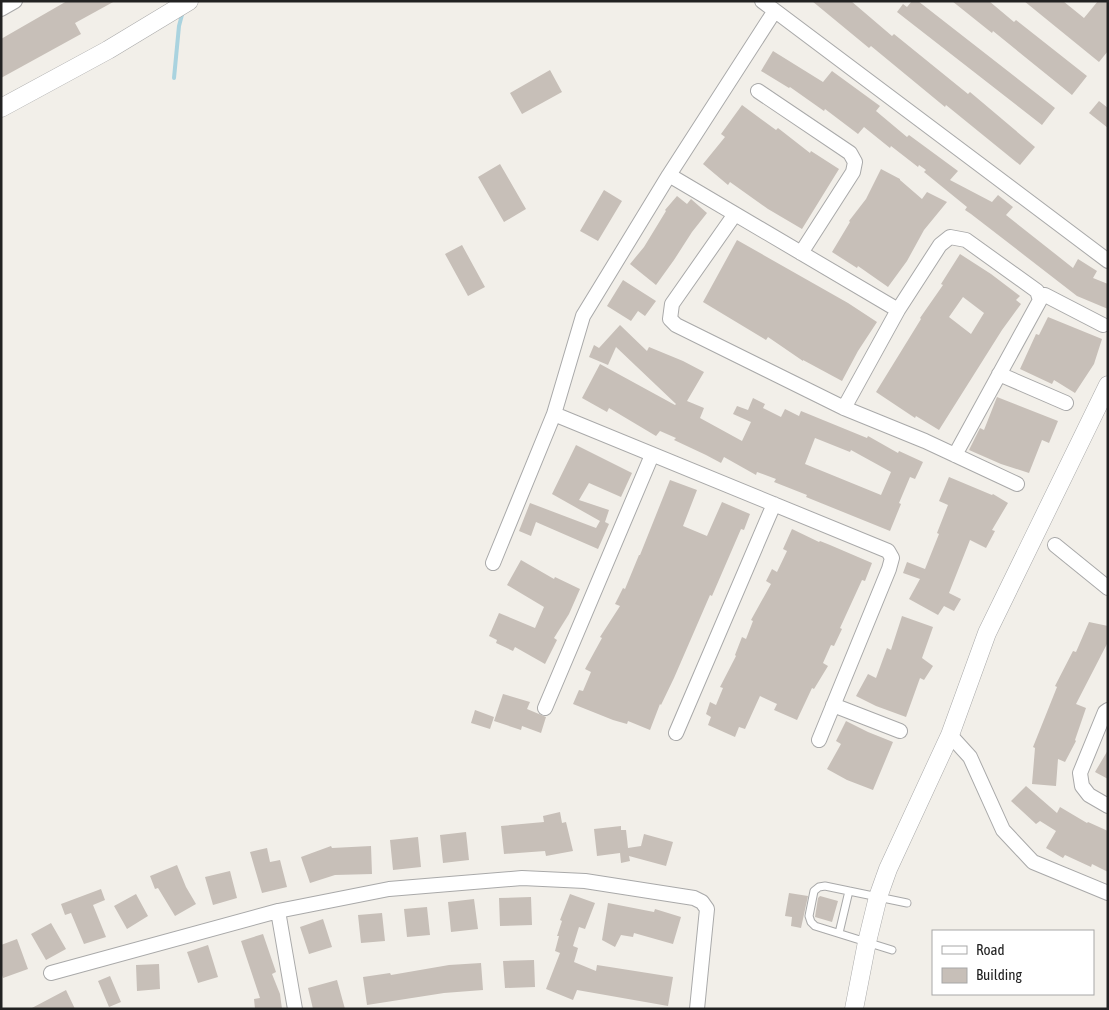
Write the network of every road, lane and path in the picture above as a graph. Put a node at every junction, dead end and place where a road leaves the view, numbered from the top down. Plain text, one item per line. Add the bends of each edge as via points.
1 (15, 1) edge
2 (189, 1) edge
3 (762, 1) edge
4 (1, 9) edge
5 (774, 12) junction
6 (758, 91) dead end
7 (1, 108) edge
8 (669, 175) junction
9 (734, 214) junction
10 (801, 253) junction
11 (1108, 261) edge
12 (1039, 295) junction
13 (898, 310) junction
14 (1103, 325) dead end
15 (999, 374) junction
16 (1108, 385) edge
17 (1066, 403) dead end
18 (844, 408) junction
19 (554, 414) junction
20 (652, 455) junction
21 (955, 455) junction
22 (1017, 484) dead end
23 (774, 504) junction
24 (1055, 545) dead end
25 (493, 563) dead end
26 (1108, 588) edge
27 (833, 705) junction
28 (545, 708) dead end
29 (1108, 710) edge
30 (900, 731) dead end
31 (676, 733) dead end
32 (950, 735) junction
33 (819, 740) dead end
34 (1108, 806) edge
35 (850, 891) junction
36 (1108, 893) edge
37 (878, 897) junction
38 (907, 903) dead end
39 (278, 911) junction
40 (839, 934) junction
41 (867, 942) junction
42 (892, 950) dead end
43 (51, 972) dead end
44 (295, 1009) edge
45 (696, 1009) edge
46 (854, 1009) edge

1 - 4 street
2 - 7 street via 108,50
3 - 5 street
5 - 8 street
5 - 11 street
6 - 10 street via 850,153 855,162 853,172
8 - 9 street
8 - 19 street via 583,316
9 - 10 street
9 - 18 street via 672,304 670,319 676,325
10 - 13 street
12 - 13 street via 1038,291 966,240 950,237 940,245
12 - 14 street
12 - 15 street via 1040,300
13 - 18 street
15 - 17 street
15 - 21 street
16 - 32 street via 987,633
18 - 21 street
19 - 20 street
19 - 25 street
20 - 23 street
20 - 28 street
21 - 22 street
23 - 27 street via 888,551 892,558
23 - 31 street
24 - 26 street
27 - 30 street
27 - 33 street
29 - 34 street via 1080,773 1082,786 1089,795
32 - 36 street via 970,757 1003,830 1033,862
32 - 37 street
35 - 37 lane
35 - 40 lane
35 - 40 lane via 825,886 814,891 809,916 811,922
37 - 38 lane
37 - 41 street
39 - 43 street
39 - 44 street
39 - 45 street via 389,889 522,878 585,881 694,898 707,909
40 - 41 lane
41 - 42 lane
41 - 46 street

